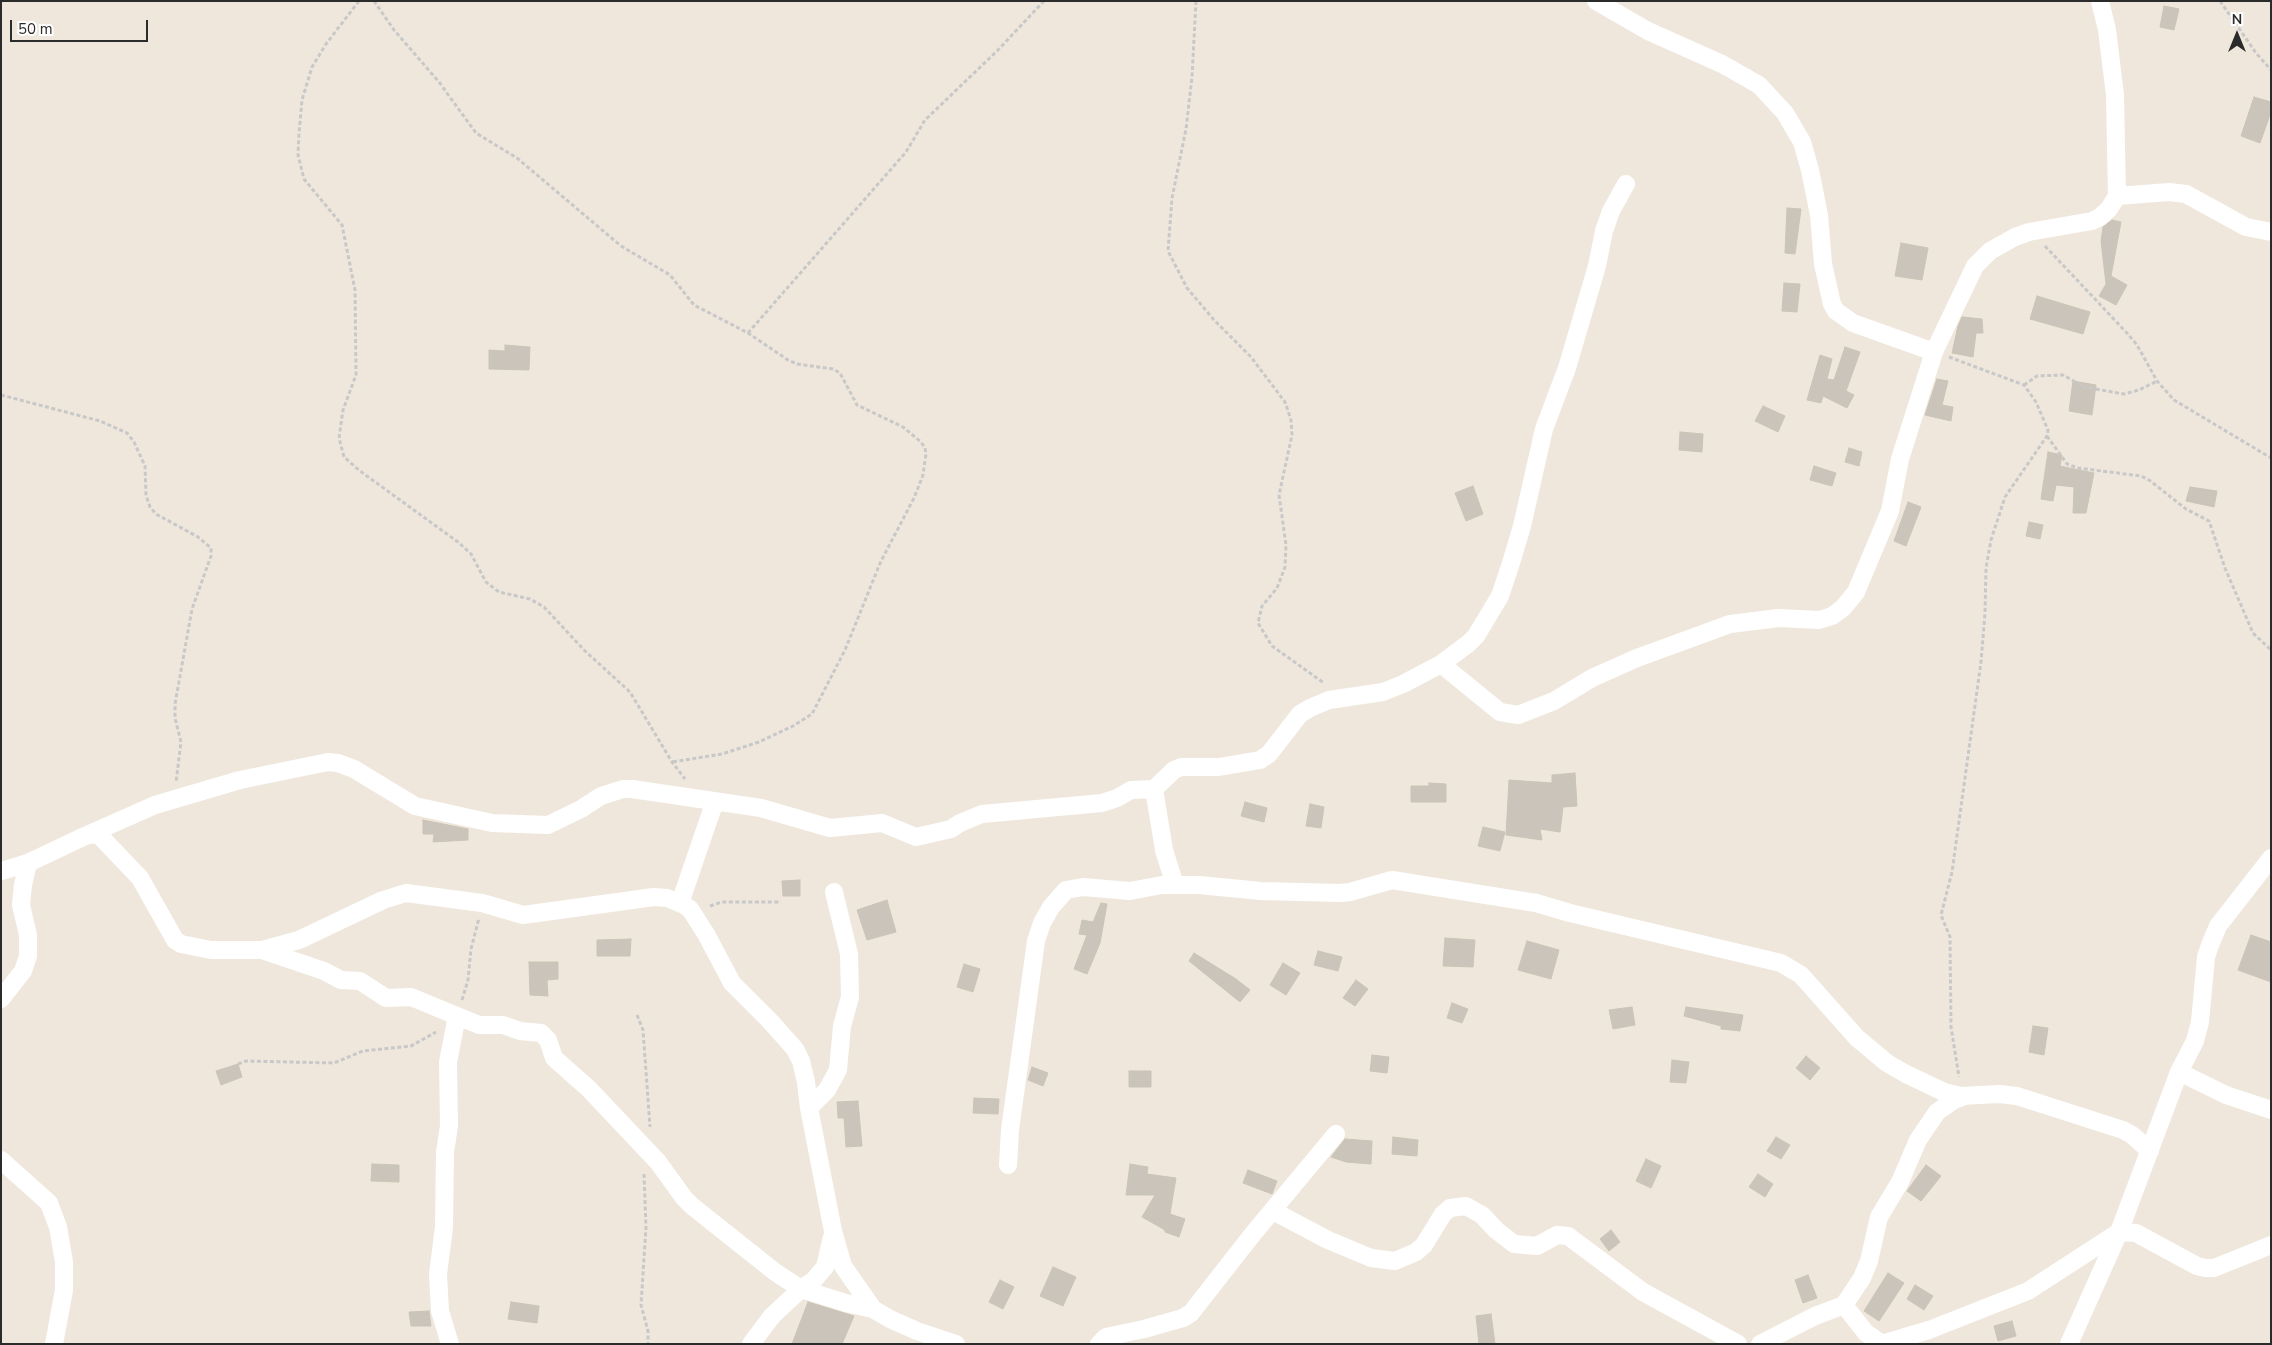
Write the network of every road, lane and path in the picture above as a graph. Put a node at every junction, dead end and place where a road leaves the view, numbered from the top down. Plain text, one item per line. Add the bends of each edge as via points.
1 (358, 1) edge
2 (374, 1) edge
3 (1044, 1) edge
4 (1196, 1) edge
5 (1596, 1) edge
6 (2100, 1) edge
7 (2220, 1) edge
8 (2271, 70) edge
9 (1626, 184) dead end
10 (2117, 196) junction
11 (2029, 232) junction
12 (2271, 232) edge
13 (748, 333) junction
14 (1934, 352) junction
15 (2157, 380) junction
16 (2024, 384) junction
17 (1, 395) edge
18 (2047, 436) junction
19 (2271, 458) edge
20 (2271, 650) edge
21 (1441, 664) junction
22 (1345, 697) junction
23 (672, 762) junction
24 (1154, 789) junction
25 (173, 800) junction
26 (707, 800) junction
27 (85, 836) junction
28 (2271, 858) edge
29 (28, 863) junction
30 (1, 871) edge
31 (1175, 885) junction
32 (834, 892) dead end
33 (781, 902) dead end
34 (482, 903) junction
35 (680, 903) junction
36 (694, 916) junction
37 (262, 950) junction
38 (1, 999) edge
39 (638, 1015) dead end
40 (457, 1016) junction
41 (238, 1064) dead end
42 (2179, 1072) junction
43 (1963, 1096) junction
44 (810, 1108) junction
45 (2271, 1110) edge
46 (1336, 1134) dead end
47 (647, 1151) junction
48 (2150, 1151) junction
49 (1, 1160) edge
50 (1008, 1165) dead end
51 (1273, 1211) junction
52 (833, 1231) junction
53 (2119, 1232) junction
54 (2271, 1245) edge
55 (801, 1289) junction
56 (1844, 1305) junction
57 (874, 1309) junction
58 (917, 1337) edge
59 (54, 1344) edge
60 (450, 1344) edge
61 (648, 1344) edge
62 (751, 1344) edge
63 (956, 1344) edge
64 (1099, 1344) edge
65 (1738, 1344) edge
66 (1760, 1344) edge
67 (1882, 1344) edge
68 (2069, 1344) edge

1 - 23 path via 312,67 302,100 298,148 304,179 342,225 355,290 356,375 339,438 344,457 458,542 471,554 486,582 499,592 544,607 630,692
2 - 13 path via 476,132 517,158 621,246 670,275 694,305
3 - 13 path via 997,52 925,120 906,152
4 - 22 path via 1192,77 1186,130 1172,198 1168,251 1187,288 1251,357 1285,402 1291,420 1292,435 1279,495 1286,545 1285,567 1277,588 1262,606 1258,622 1272,646
5 - 14 street via 1648,31 1722,64 1759,86 1785,113 1802,142 1810,170 1819,215 1823,264 1836,311 1853,324
6 - 10 street via 2115,96
7 - 8 path
9 - 21 street via 1604,231 1567,368 1544,429 1522,526 1500,596 1476,636
10 - 11 street via 2110,209 2092,220
10 - 12 street via 2186,194 2246,227
11 - 14 street via 1990,251 1975,266
11 - 15 path via 2055,255 2126,332
13 - 23 path via 797,364 840,373 857,404 903,427 921,442 926,454 923,475 881,562 845,650 812,714 759,742 722,754
14 - 16 path
14 - 21 street via 1900,459 1890,511 1856,592 1832,616 1818,620 1780,618 1730,624 1637,658 1592,678 1554,701 1518,715 1500,712
15 - 16 path via 2124,394 2084,387 2060,375 2033,377
15 - 19 path via 2174,400
16 - 18 path via 2048,425
17 - 25 path via 100,421 127,433 145,466 146,495 150,507 211,548 192,610 175,704 181,742
18 - 20 path via 2067,464 2140,476 2186,509 2210,521 2225,568 2253,634
18 - 43 path via 2006,496 1991,540 1986,568 1981,662 1952,872 1941,915 1950,937 1951,1027
21 - 22 street via 1383,692
22 - 24 street via 1329,700 1300,714 1269,754 1260,760 1219,767 1181,767
23 - 26 path
24 - 26 street via 1131,790 1102,803 982,814 951,829 916,837 882,824 830,828 761,808
24 - 31 street via 1164,850
25 - 26 street via 240,780 328,762 354,769 415,806 492,823 548,825 602,796 623,790
25 - 27 street
26 - 35 street
27 - 29 street
27 - 37 street via 100,836 133,869 178,943 211,950
28 - 42 street via 2218,926 2206,957 2198,1033
29 - 30 street
29 - 38 street via 21,906 28,935 28,956 23,971
31 - 43 street via 1340,893 1399,880 1536,903 1781,963 1800,975 1857,1038 1887,1063 1944,1092
31 - 50 street via 1162,884 1130,891 1073,888 1061,894 1051,907 1042,923 1032,962
32 - 44 street via 849,954 850,998 839,1041 838,1070 828,1090
33 - 36 path via 722,902
34 - 35 street via 523,915 654,897
34 - 37 street via 414,893 395,895 299,940
34 - 40 path via 471,949 468,980
35 - 36 street via 688,907
36 - 44 street via 732,984 795,1049 801,1061
37 - 40 street via 341,980 364,983 386,998 411,998
39 - 47 path via 643,1030
40 - 41 path via 435,1033 404,1048 363,1051 334,1063 246,1061
40 - 47 street via 479,1025 503,1025 545,1036 554,1058 589,1089
40 - 60 street via 448,1062 449,1126 438,1274 440,1311
42 - 45 street via 2226,1095
42 - 48 street
43 - 48 street via 2017,1096 2123,1130
43 - 56 street via 1937,1112 1918,1140 1900,1182 1879,1217 1862,1278
44 - 52 street
46 - 51 street
47 - 55 street via 692,1206
47 - 61 path via 641,1305
48 - 53 street
49 - 59 street via 49,1203 58,1227 64,1262 64,1290
51 - 64 street via 1191,1313 1183,1318 1106,1337
51 - 65 street via 1370,1258 1395,1261 1424,1245 1450,1208 1466,1206 1514,1244 1537,1246 1557,1236 1568,1236 1643,1292
52 - 55 street via 825,1267
52 - 57 street via 843,1266
53 - 54 street via 2136,1233 2205,1268 2214,1268
53 - 67 street via 2028,1291 1929,1330
53 - 68 street
55 - 57 street
55 - 62 street via 772,1316
56 - 66 street
56 - 67 street via 1866,1333
57 - 58 street
58 - 63 street

